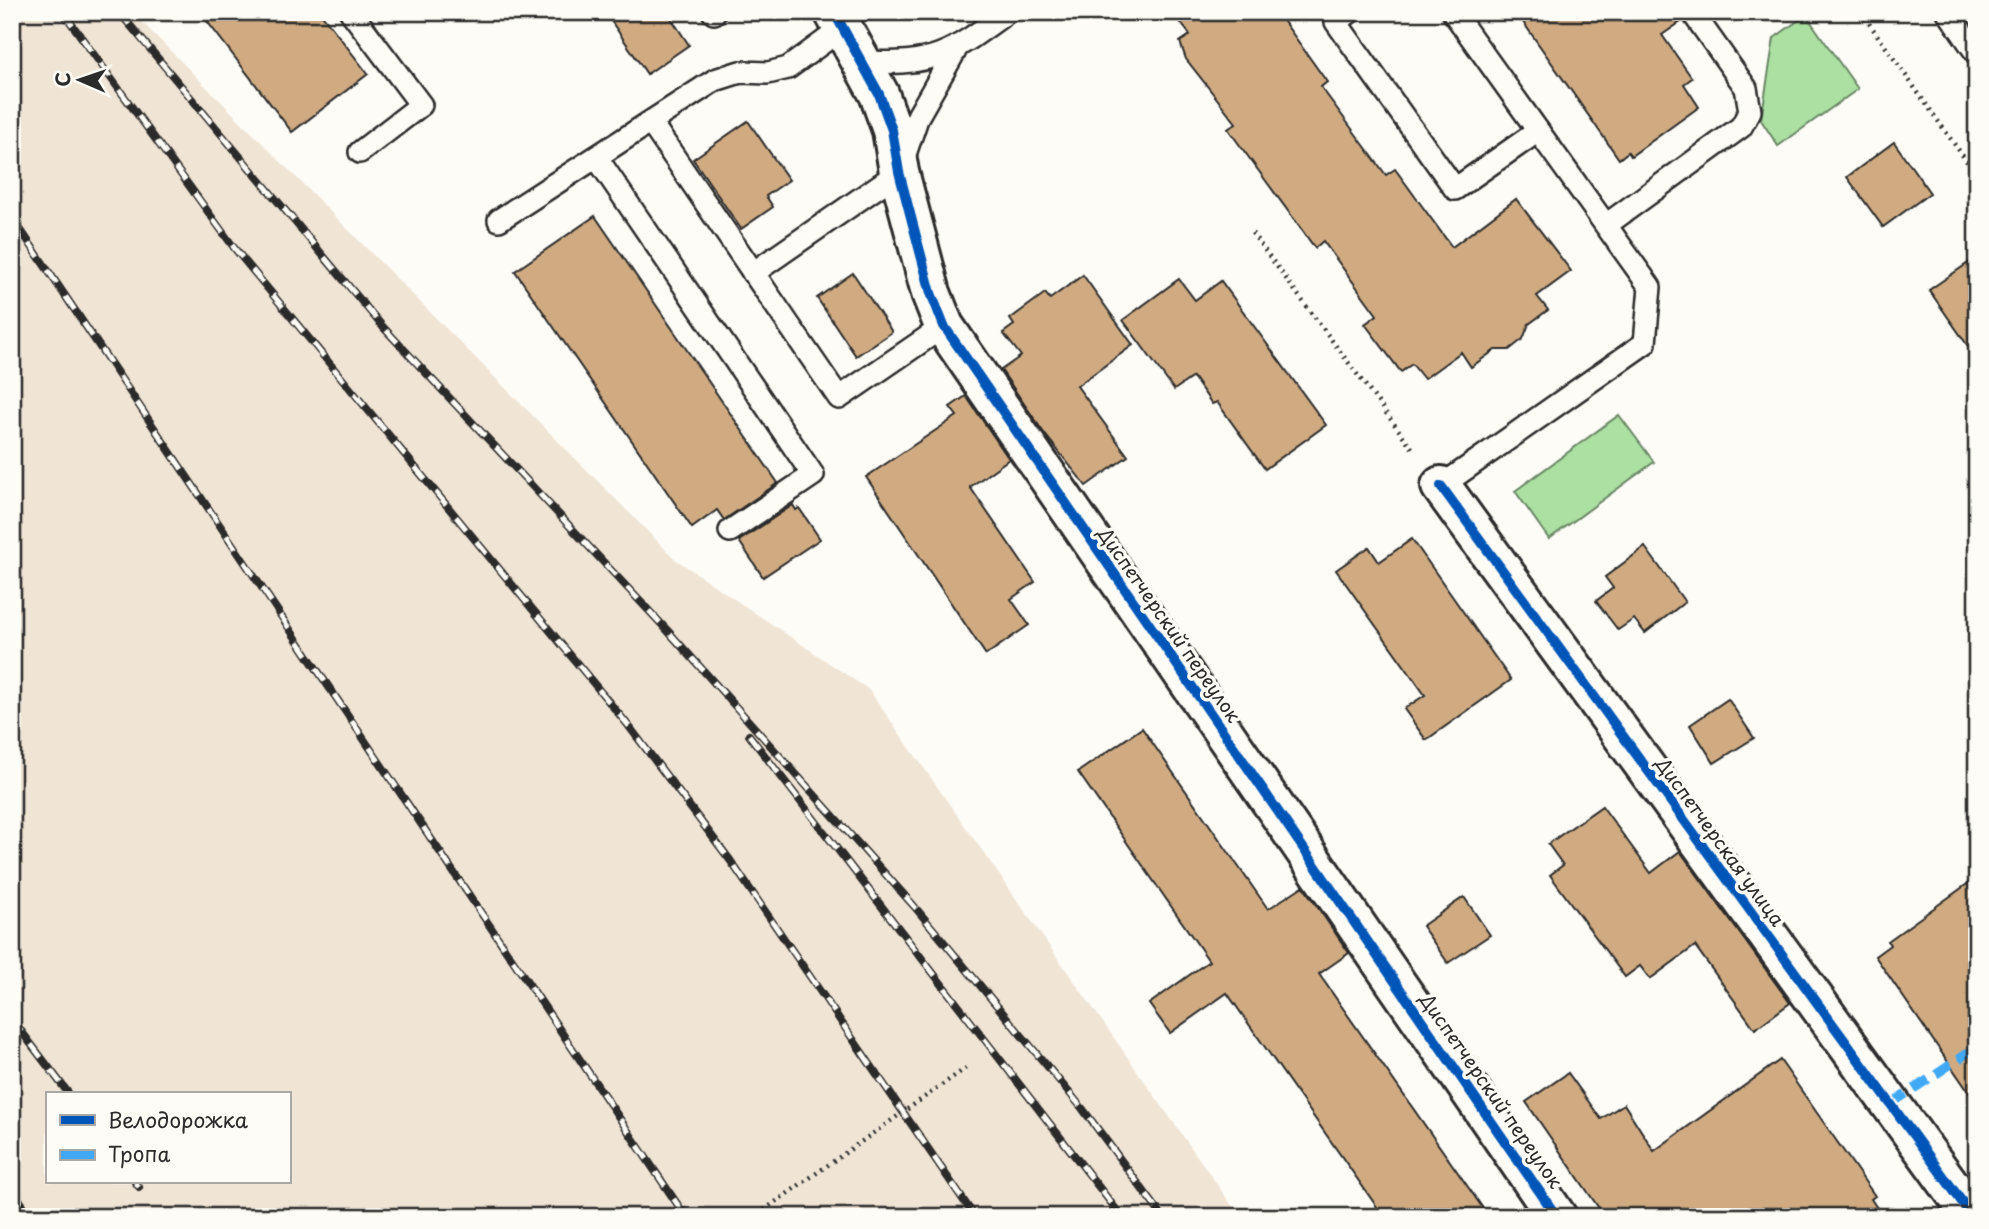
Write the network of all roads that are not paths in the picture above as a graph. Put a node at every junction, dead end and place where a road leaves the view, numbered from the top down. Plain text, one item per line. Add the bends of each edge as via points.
1 (351, 12) edge
2 (1007, 12) edge
3 (1350, 12) edge
4 (1453, 12) edge
5 (1692, 12) edge
6 (1948, 12) edge
7 (839, 20) edge
8 (955, 51) junction
9 (1977, 54) edge
10 (862, 62) junction
11 (651, 123) junction
12 (1538, 131) junction
13 (360, 152) dead end
14 (597, 158) junction
15 (899, 172) junction
16 (499, 220) dead end
17 (1606, 225) junction
18 (753, 273) junction
19 (944, 326) junction
20 (1441, 486) joint
21 (730, 531) dead end
22 (1558, 1217) edge
23 (1973, 1217) edge

1 - 13 lane via 421,105
2 - 8 lane
3 - 12 lane via 1336,22 1455,189
4 - 12 lane
5 - 17 lane via 1746,88 1750,111 1741,127
6 - 9 lane
7 - 10 street, Диспетчерский переулок
7 - 11 lane via 788,68 740,72 715,80
8 - 10 lane via 922,61
8 - 15 lane via 918,116
10 - 15 street, Диспетчерский переулок via 892,130
11 - 14 lane
11 - 18 lane
12 - 17 lane
14 - 16 lane
14 - 21 lane via 813,475
15 - 18 lane
15 - 19 street, Диспетчерский переулок
17 - 20 lane via 1650,288 1645,343
18 - 19 lane via 839,398
19 - 22 street, Диспетчерский переулок
20 - 23 street, Диспетчерская улица

